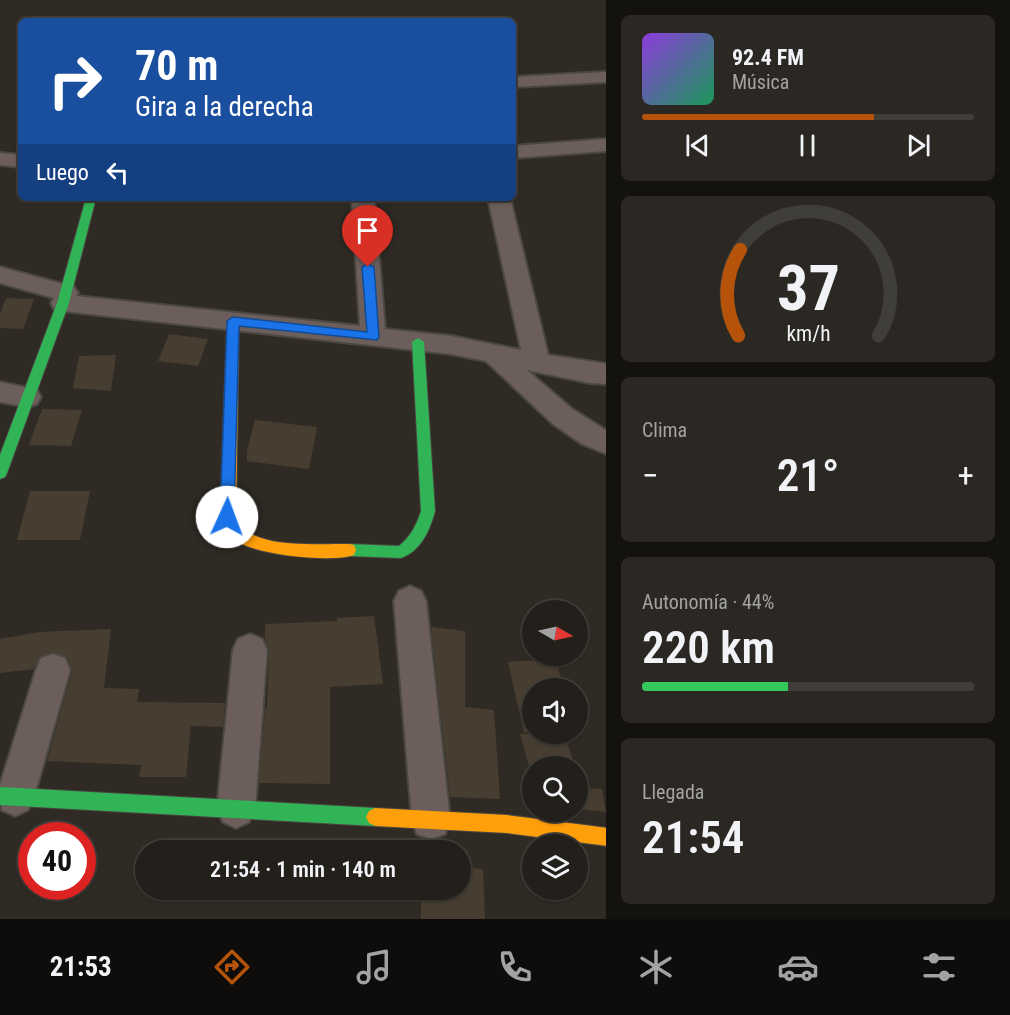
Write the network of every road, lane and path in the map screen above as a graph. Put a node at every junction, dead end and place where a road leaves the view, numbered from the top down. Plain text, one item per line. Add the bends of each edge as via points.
1 (606, 77) edge
2 (516, 82) edge
3 (606, 145) edge
4 (516, 152) edge
5 (0, 159) edge
6 (18, 161) edge
7 (90, 201) edge
8 (363, 201) edge
9 (500, 201) edge
10 (0, 275) edge
11 (65, 298) junction
12 (233, 321) junction
13 (373, 337) junction
14 (418, 342) junction
15 (495, 355) junction
16 (537, 362) junction
17 (606, 374) edge
18 (0, 392) edge
19 (28, 397) junction
20 (606, 443) edge
21 (0, 474) edge
22 (410, 601) dead end
23 (250, 650) dead end
24 (53, 670) dead end
25 (8, 797) edge
26 (236, 809) junction
27 (431, 820) junction
28 (606, 837) edge

1 - 2 street
3 - 4 street
5 - 6 street
7 - 11 street
8 - 13 street
9 - 16 street
10 - 11 street
11 - 12 street
11 - 19 street
12 - 13 street
12 - 14 street via 227,517 234,534 267,546 401,552 414,544 428,511
13 - 14 street
14 - 15 street
15 - 16 street
15 - 20 street via 556,410
16 - 17 street
18 - 19 street
19 - 21 street
22 - 27 street
23 - 26 street
24 - 25 street
25 - 26 street
26 - 27 street
27 - 28 street via 507,824

